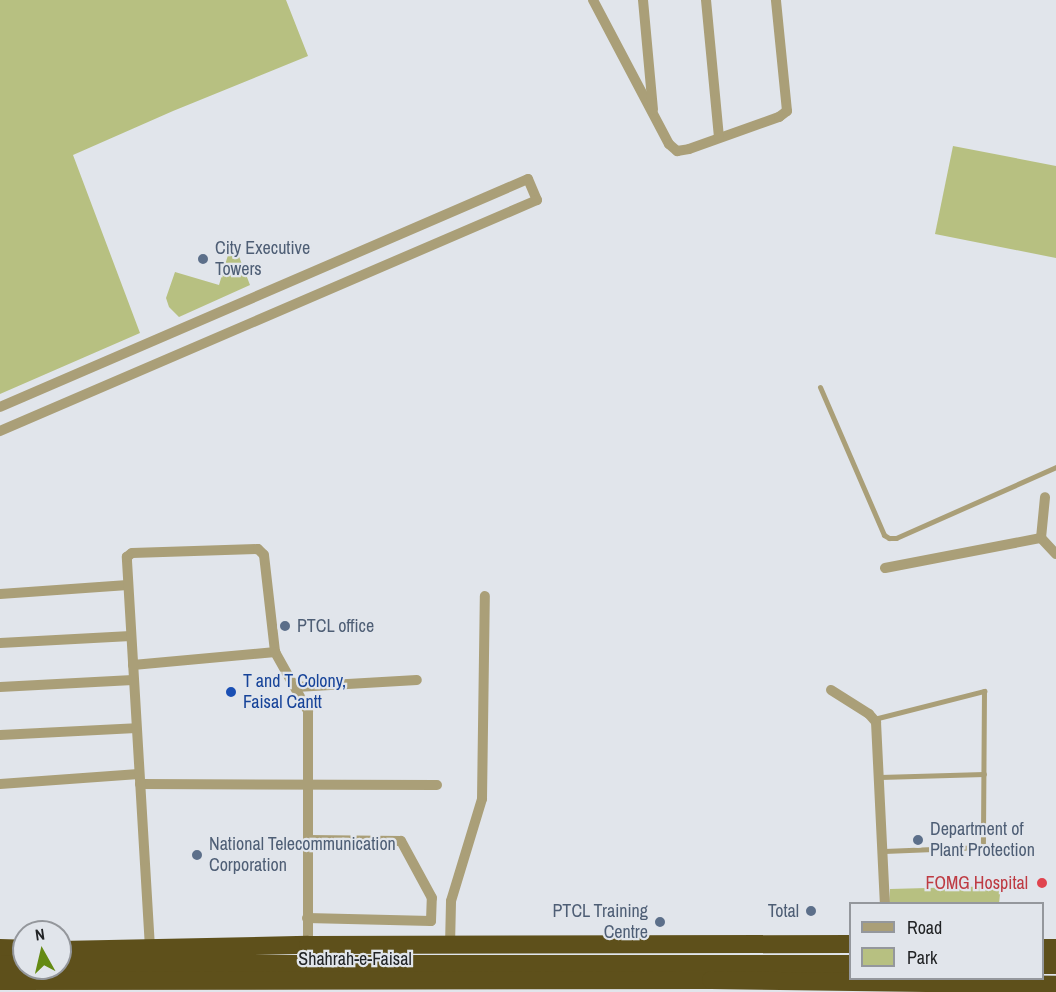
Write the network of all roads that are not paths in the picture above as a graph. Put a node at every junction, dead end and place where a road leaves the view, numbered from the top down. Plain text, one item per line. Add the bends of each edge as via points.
1 (593, 0) edge
2 (643, 0) edge
3 (706, 0) edge
4 (776, 0) edge
5 (654, 115) junction
6 (719, 137) junction
7 (372, 247) junction
8 (381, 266) junction
9 (820, 387) dead end
10 (37, 392) junction
11 (0, 407) edge
12 (45, 411) junction
13 (0, 431) edge
14 (1056, 466) edge
15 (1045, 497) dead end
16 (1041, 538) junction
17 (1056, 554) edge
18 (885, 568) dead end
19 (128, 585) junction
20 (0, 594) edge
21 (485, 596) dead end
22 (131, 636) junction
23 (0, 643) edge
24 (275, 652) junction
25 (133, 665) junction
26 (134, 680) junction
27 (417, 680) dead end
28 (0, 687) edge
29 (296, 687) junction
30 (831, 690) dead end
31 (874, 718) junction
32 (136, 728) junction
33 (0, 735) edge
34 (984, 774) junction
35 (880, 777) junction
36 (140, 779) junction
37 (308, 783) junction
38 (0, 784) edge
39 (437, 786) dead end
40 (308, 840) junction
41 (884, 851) junction
42 (885, 902) edge
43 (307, 918) junction
44 (849, 944) edge
45 (308, 945) junction
46 (450, 946) junction
47 (150, 948) junction
48 (72, 951) edge
49 (72, 958) edge
50 (72, 964) edge
51 (85, 964) junction
52 (849, 964) edge
53 (710, 971) junction
54 (849, 975) edge
55 (992, 980) edge
56 (0, 981) edge
57 (1023, 981) edge
58 (1056, 985) edge

1 - 5 street
2 - 5 street
3 - 6 street
4 - 6 street via 787,111
5 - 6 street via 677,151
7 - 8 street
7 - 8 street via 528,179 537,200
7 - 10 street
8 - 12 street
9 - 14 lane via 889,538
10 - 11 street
10 - 12 street
12 - 13 street
15 - 16 street
16 - 17 street
16 - 18 street
19 - 20 street
19 - 22 street
19 - 24 street via 127,562 132,553 258,549 264,555
21 - 46 street via 482,799 451,901
22 - 23 street
22 - 25 street
24 - 25 street
24 - 29 street
25 - 26 street
26 - 28 street
26 - 32 street
27 - 29 street
29 - 37 street via 308,711
30 - 31 street
31 - 34 lane via 984,691
31 - 35 street
32 - 33 street
32 - 36 street
34 - 35 lane
34 - 41 lane via 983,847
35 - 41 street
36 - 37 street
36 - 38 street
36 - 47 street
37 - 39 street
37 - 40 street
40 - 43 street
40 - 43 street via 401,841 432,898 431,921
41 - 42 street
43 - 45 street
44 - 46 highway
45 - 46 highway
45 - 47 highway
47 - 48 highway
49 - 51 highway
50 - 51 highway, Shahrah-e-Faisal
51 - 53 highway, Shahrah-e-Faisal
52 - 53 highway
53 - 54 highway
53 - 56 highway, Shahrah-e-Faisal
55 - 57 highway
57 - 58 highway

